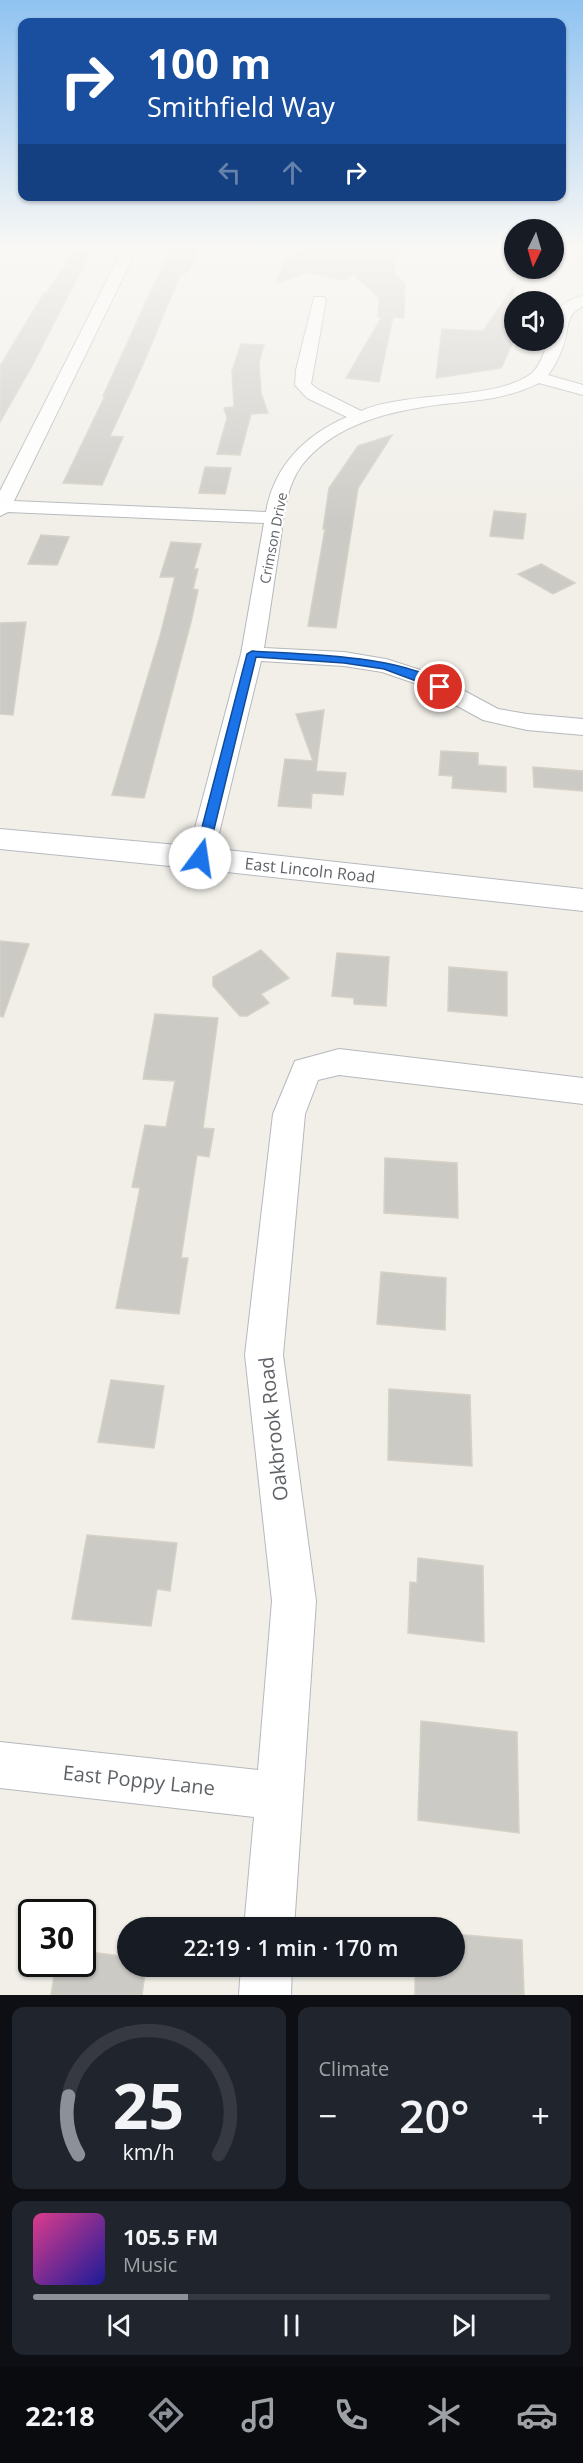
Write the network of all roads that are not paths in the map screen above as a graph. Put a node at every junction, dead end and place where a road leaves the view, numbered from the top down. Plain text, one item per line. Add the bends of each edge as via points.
1 (85, 338) edge
2 (311, 338) edge
3 (558, 338) edge
4 (537, 377) junction
5 (583, 390) edge
6 (361, 417) junction
7 (1, 507) edge
8 (274, 518) junction
9 (252, 654) junction
10 (583, 727) edge
11 (0, 839) edge
12 (200, 858) junction
13 (583, 900) edge
14 (583, 1091) edge
15 (0, 1765) edge
16 (279, 1796) junction
17 (270, 1917) edge
18 (266, 1977) edge
19 (264, 1995) edge

1 - 7 street
2 - 6 street via 303,385 313,394
3 - 4 street via 546,367
4 - 5 street
4 - 6 street, Crimson Drive via 484,396 426,401
6 - 8 street, Crimson Drive via 315,442 293,464 278,496
7 - 8 street
8 - 9 street, Crimson Drive
9 - 10 street via 386,666 425,679 492,714
9 - 12 street, Crimson Drive
11 - 12 main road, East Lincoln Road
12 - 13 main road, East Lincoln Road
14 - 16 street, Oakbrook Road via 339,1062 306,1070 289,1114 264,1355 294,1601
15 - 16 street, East Poppy Lane
16 - 17 street, Oakbrook Road
18 - 19 street

